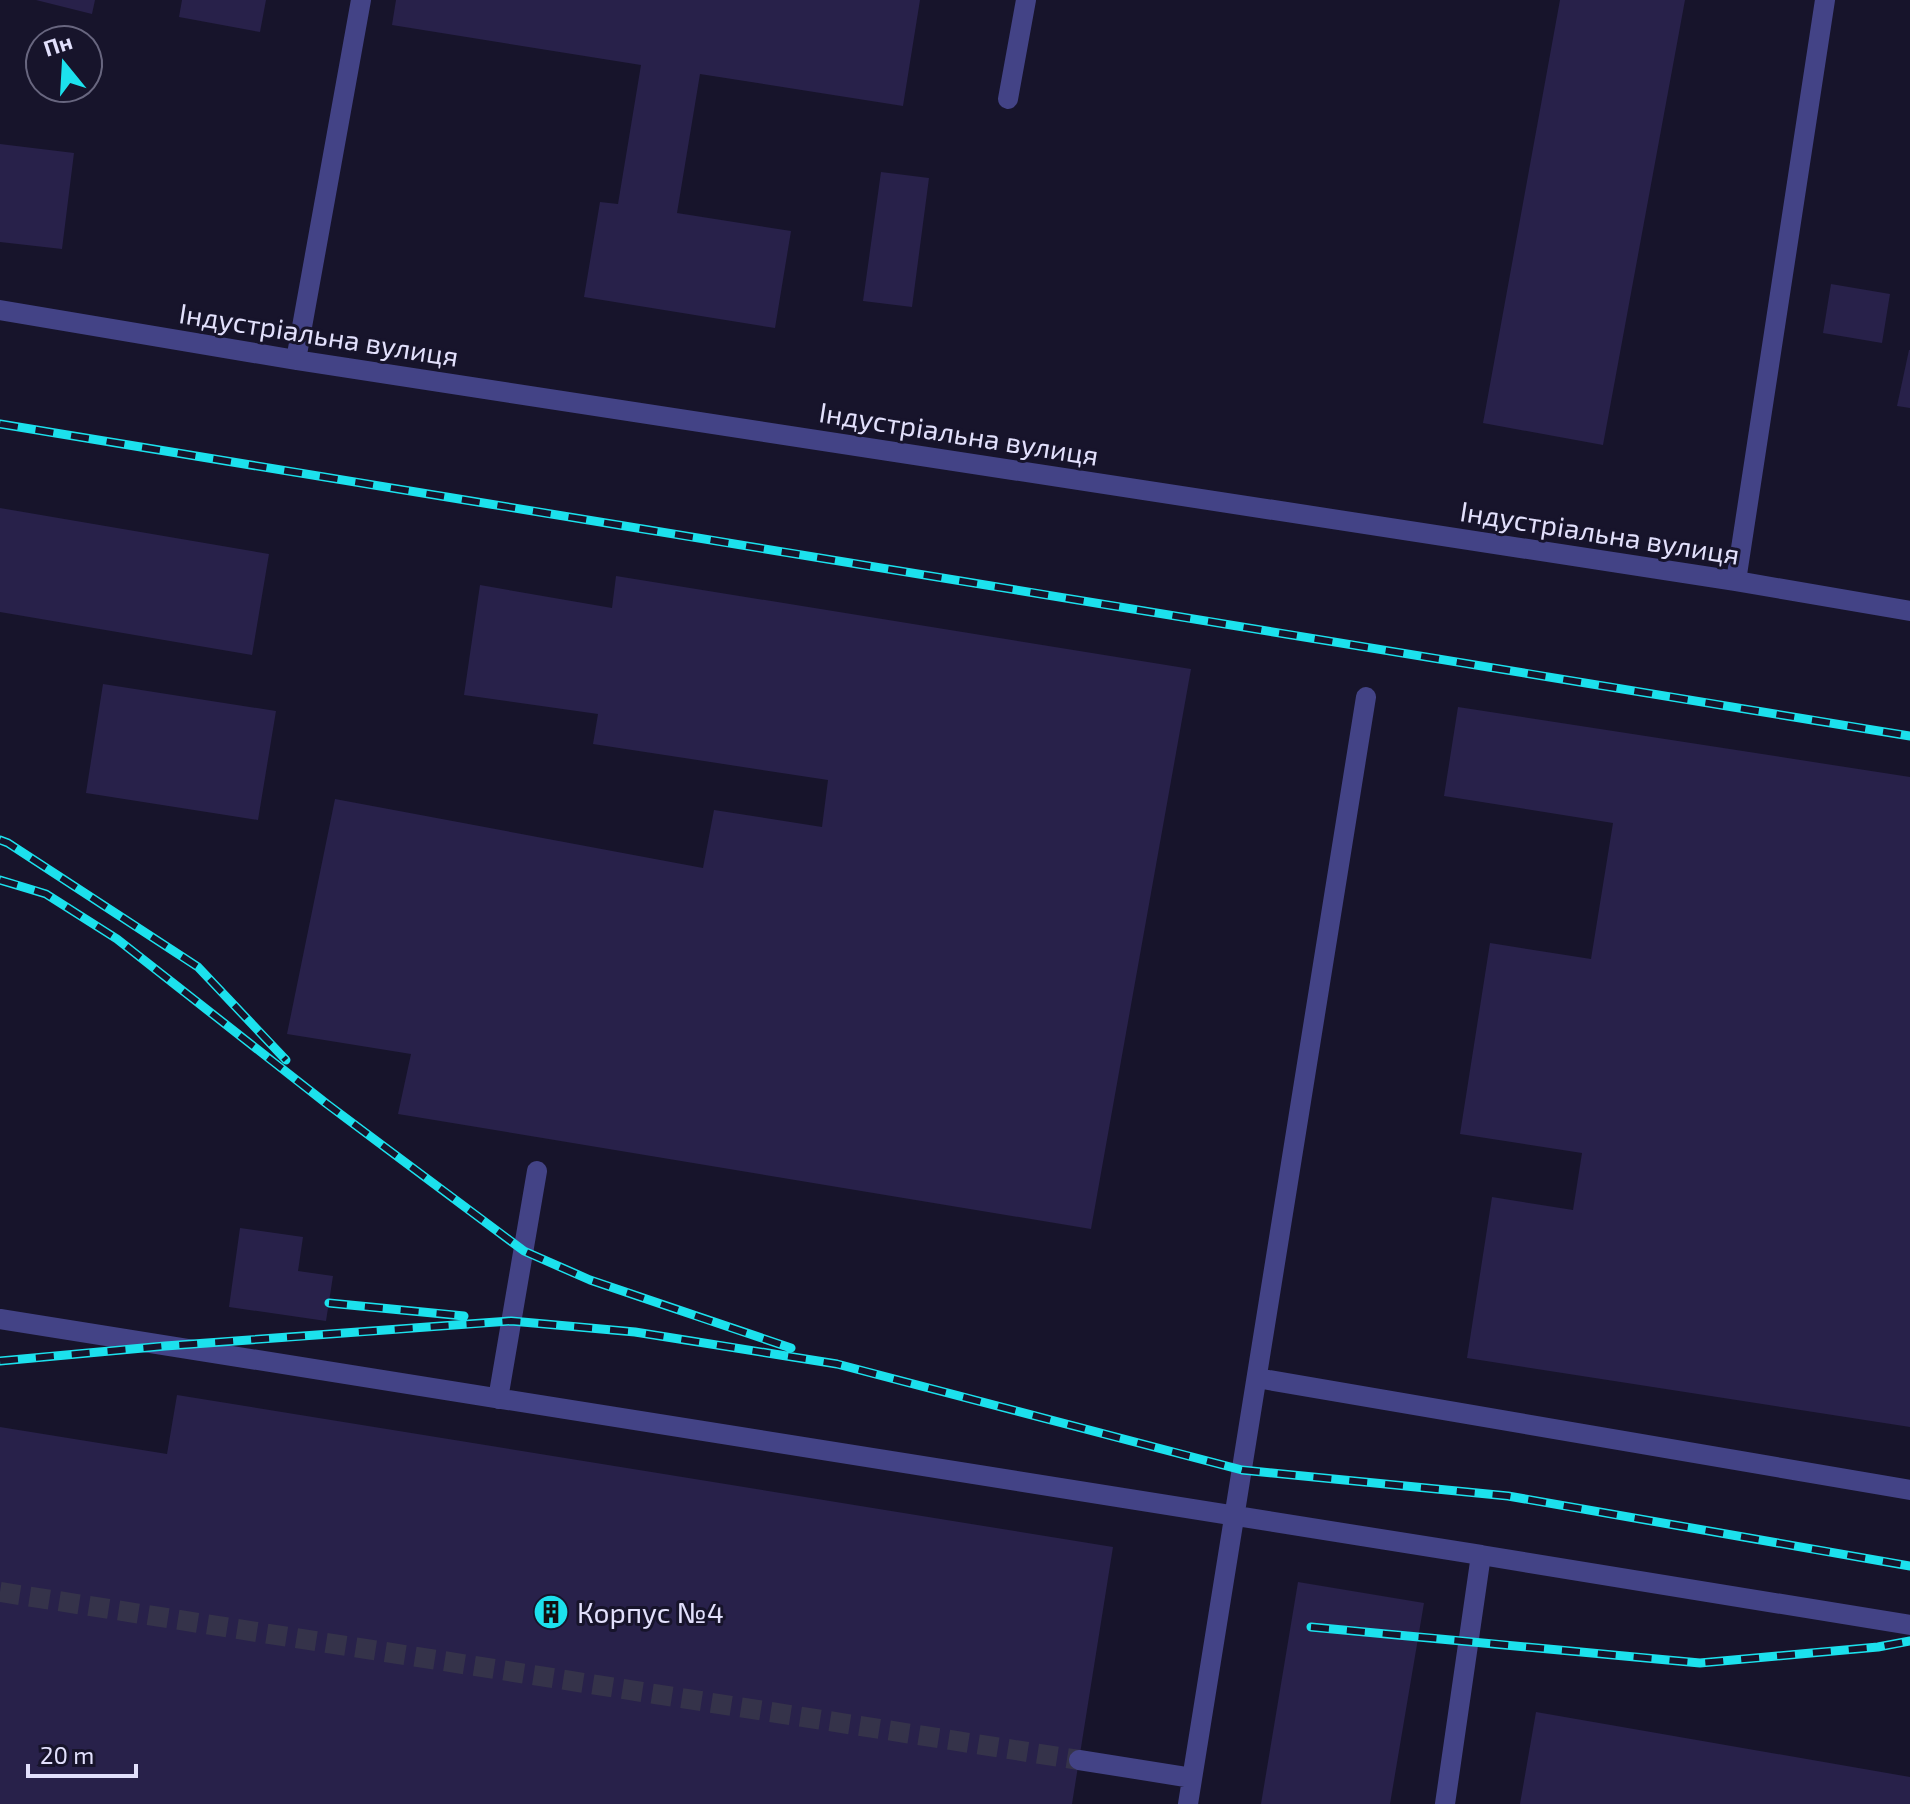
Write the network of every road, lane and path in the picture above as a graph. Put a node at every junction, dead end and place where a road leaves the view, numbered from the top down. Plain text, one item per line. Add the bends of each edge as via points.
1 (361, 0) edge
2 (1026, 0) edge
3 (1825, 0) edge
4 (1008, 99) dead end
5 (0, 310) edge
6 (296, 360) junction
7 (1736, 581) junction
8 (1910, 611) edge
9 (1366, 697) dead end
10 (537, 1171) dead end
11 (0, 1319) edge
12 (1257, 1378) junction
13 (498, 1399) junction
14 (1910, 1490) edge
15 (1235, 1516) junction
16 (1481, 1555) junction
17 (1910, 1625) edge
18 (1079, 1760) tunnel mouth
19 (1192, 1778) junction
20 (1188, 1804) edge
21 (1445, 1804) edge

1 - 6 street
2 - 4 street
3 - 7 street
5 - 6 street, Індустріальна вулиця
6 - 7 street, Індустріальна вулиця
7 - 8 street, Індустріальна вулиця
9 - 12 street
10 - 13 street
11 - 13 street
12 - 14 street
12 - 15 street
13 - 15 street
15 - 16 street
15 - 19 street
16 - 17 street
16 - 21 street
18 - 19 street
19 - 20 street

